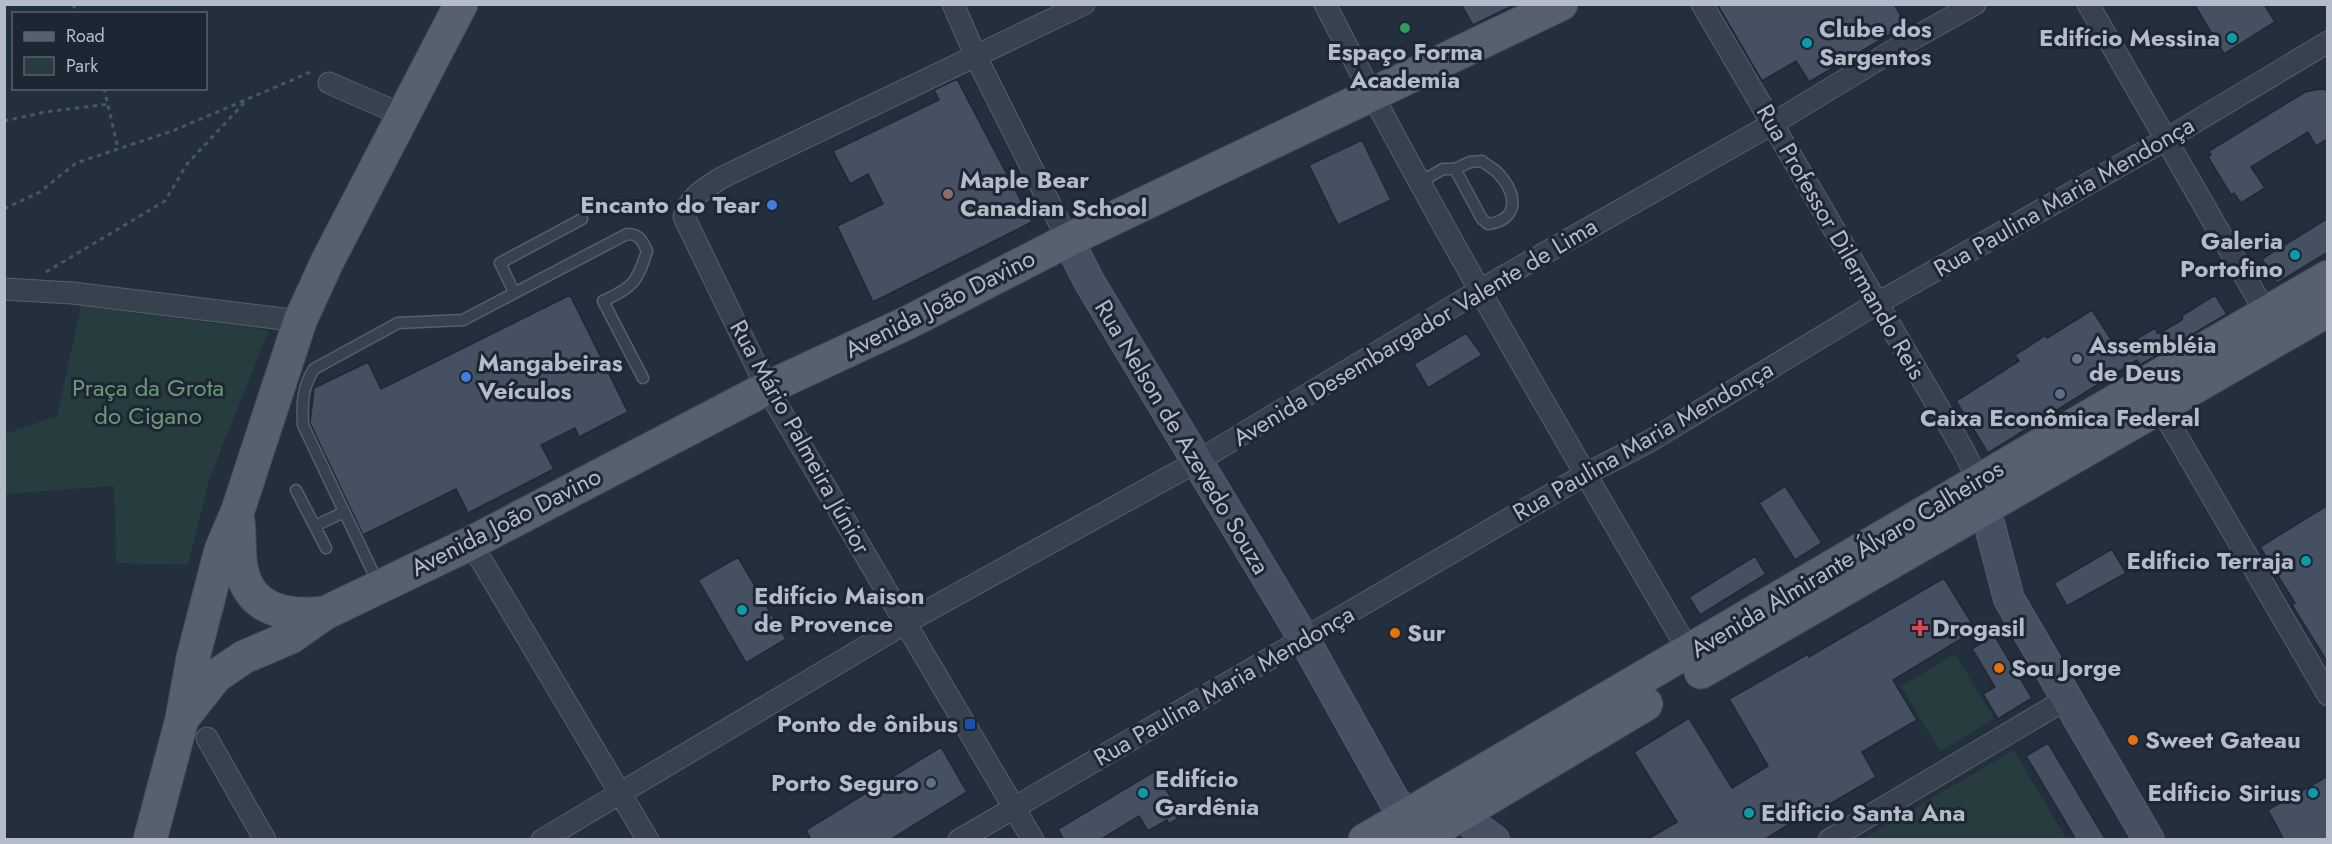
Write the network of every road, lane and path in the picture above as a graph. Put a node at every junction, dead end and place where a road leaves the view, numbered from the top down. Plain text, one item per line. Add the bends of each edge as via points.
1 (461, 4) edge
2 (953, 4) edge
3 (1084, 4) edge
4 (1325, 4) edge
5 (1561, 4) edge
6 (1702, 4) edge
7 (1975, 4) edge
8 (2088, 4) edge
9 (2328, 42) edge
10 (976, 57) junction
11 (322, 77) joint
12 (105, 90) edge
13 (1372, 95) junction
14 (247, 99) junction
15 (109, 104) junction
16 (403, 115) junction
17 (4, 121) edge
18 (1772, 124) junction
19 (2165, 140) junction
20 (118, 149) junction
21 (1455, 169) junction
22 (1420, 182) junction
23 (4, 209) edge
24 (582, 219) dead end
25 (1068, 240) junction
26 (2328, 277) edge
27 (10, 289) edge
28 (1480, 290) junction
29 (514, 292) junction
30 (1876, 304) junction
31 (2328, 310) edge
32 (2266, 313) junction
33 (300, 321) junction
34 (643, 378) dead end
35 (768, 388) junction
36 (2160, 407) junction
37 (1198, 461) junction
38 (1586, 474) junction
39 (296, 490) dead end
40 (1981, 494) junction
41 (238, 510) junction
42 (344, 512) junction
43 (315, 526) junction
44 (471, 543) junction
45 (326, 548) dead end
46 (379, 586) junction
47 (325, 613) junction
48 (907, 622) junction
49 (1304, 639) junction
50 (1690, 652) junction
51 (2328, 695) edge
52 (2068, 698) junction
53 (195, 729) junction
54 (620, 794) junction
55 (1015, 807) junction
56 (1458, 813) junction
57 (1414, 827) edge
58 (150, 840) edge
59 (266, 840) edge
60 (542, 840) edge
61 (648, 840) edge
62 (959, 840) edge
63 (1033, 840) edge
64 (1365, 840) edge
65 (1494, 840) edge
66 (1829, 840) edge
67 (2149, 840) edge

1 - 16 main road
2 - 10 street, Rua Nelson de Azevedo Souza
3 - 10 street
4 - 13 street
5 - 13 main road, Avenida João Davino
6 - 18 street, Rua Professor Dilermando Reis
7 - 18 street, Avenida Desembargador Valente de Lima
8 - 19 street
9 - 19 street, Rua Paulina Maria Mendonça
10 - 25 street, Rua Nelson de Azevedo Souza
10 - 35 street, Rua Mário Palmeira Júnior via 723,177 686,206 684,217
11 - 14 path
11 - 16 street
12 - 15 path
13 - 22 street
13 - 25 main road, Avenida João Davino
14 - 20 path
14 - 27 path via 187,164 165,201
15 - 17 path
15 - 20 path
16 - 33 main road
18 - 28 street, Avenida Desembargador Valente de Lima
18 - 30 street, Rua Professor Dilermando Reis
19 - 30 street, Rua Paulina Maria Mendonça
19 - 32 street
20 - 23 path via 76,163 40,192
21 - 21 lane via 1482,219 1488,224 1495,223 1509,215 1513,198 1497,173 1482,161
21 - 22 lane via 1443,169
22 - 28 street
24 - 29 lane via 500,263
25 - 35 main road, Avenida João Davino via 909,322
25 - 37 street, Rua Nelson de Azevedo Souza
26 - 32 main road, Avenida Almirante Álvaro Calheiros
27 - 33 street
28 - 37 street, Avenida Desembargador Valente de Lima
28 - 38 street
29 - 34 lane via 627,234 641,238 647,250 640,274 627,290 603,301
29 - 42 lane via 463,320 398,323 314,369 305,382 303,425
30 - 38 street, Rua Paulina Maria Mendonça via 1650,441
30 - 40 street, Rua Professor Dilermando Reis via 1964,452
31 - 36 main road, Avenida Almirante Álvaro Calheiros
32 - 40 main road, Avenida Almirante Álvaro Calheiros
33 - 41 main road
35 - 44 main road, Avenida João Davino
35 - 48 street, Rua Mário Palmeira Júnior
36 - 40 main road, Avenida Almirante Álvaro Calheiros
36 - 51 street
37 - 48 street, Avenida Desembargador Valente de Lima
37 - 49 street, Rua Nelson de Azevedo Souza
38 - 49 street, Rua Paulina Maria Mendonça
38 - 50 street
39 - 43 lane
40 - 50 main road, Avenida Almirante Álvaro Calheiros
40 - 52 street via 2009,599
40 - 56 main road, Avenida Almirante Álvaro Calheiros
41 - 47 main road, Avenida João Davino via 242,573 260,602 292,615
41 - 53 main road via 221,550 193,658
42 - 43 lane
42 - 46 lane
43 - 45 lane
44 - 46 main road, Avenida João Davino
44 - 54 street
46 - 47 main road, Avenida João Davino
47 - 53 main road, Avenida João Davino via 291,637 244,657 216,676
48 - 54 street, Avenida Desembargador Valente de Lima
48 - 55 street, Rua Mário Palmeira Júnior
49 - 55 street, Rua Paulina Maria Mendonça
49 - 57 street, Rua Nelson de Azevedo Souza via 1395,802
50 - 57 main road, Avenida Almirante Álvaro Calheiros
52 - 66 street
52 - 67 street
53 - 58 main road
53 - 59 street
54 - 60 street, Avenida Desembargador Valente de Lima
54 - 61 street
55 - 62 street, Rua Paulina Maria Mendonça
55 - 63 street, Rua Mário Palmeira Júnior
56 - 57 main road, Avenida Almirante Álvaro Calheiros
56 - 65 street
57 - 64 main road, Avenida Almirante Álvaro Calheiros

